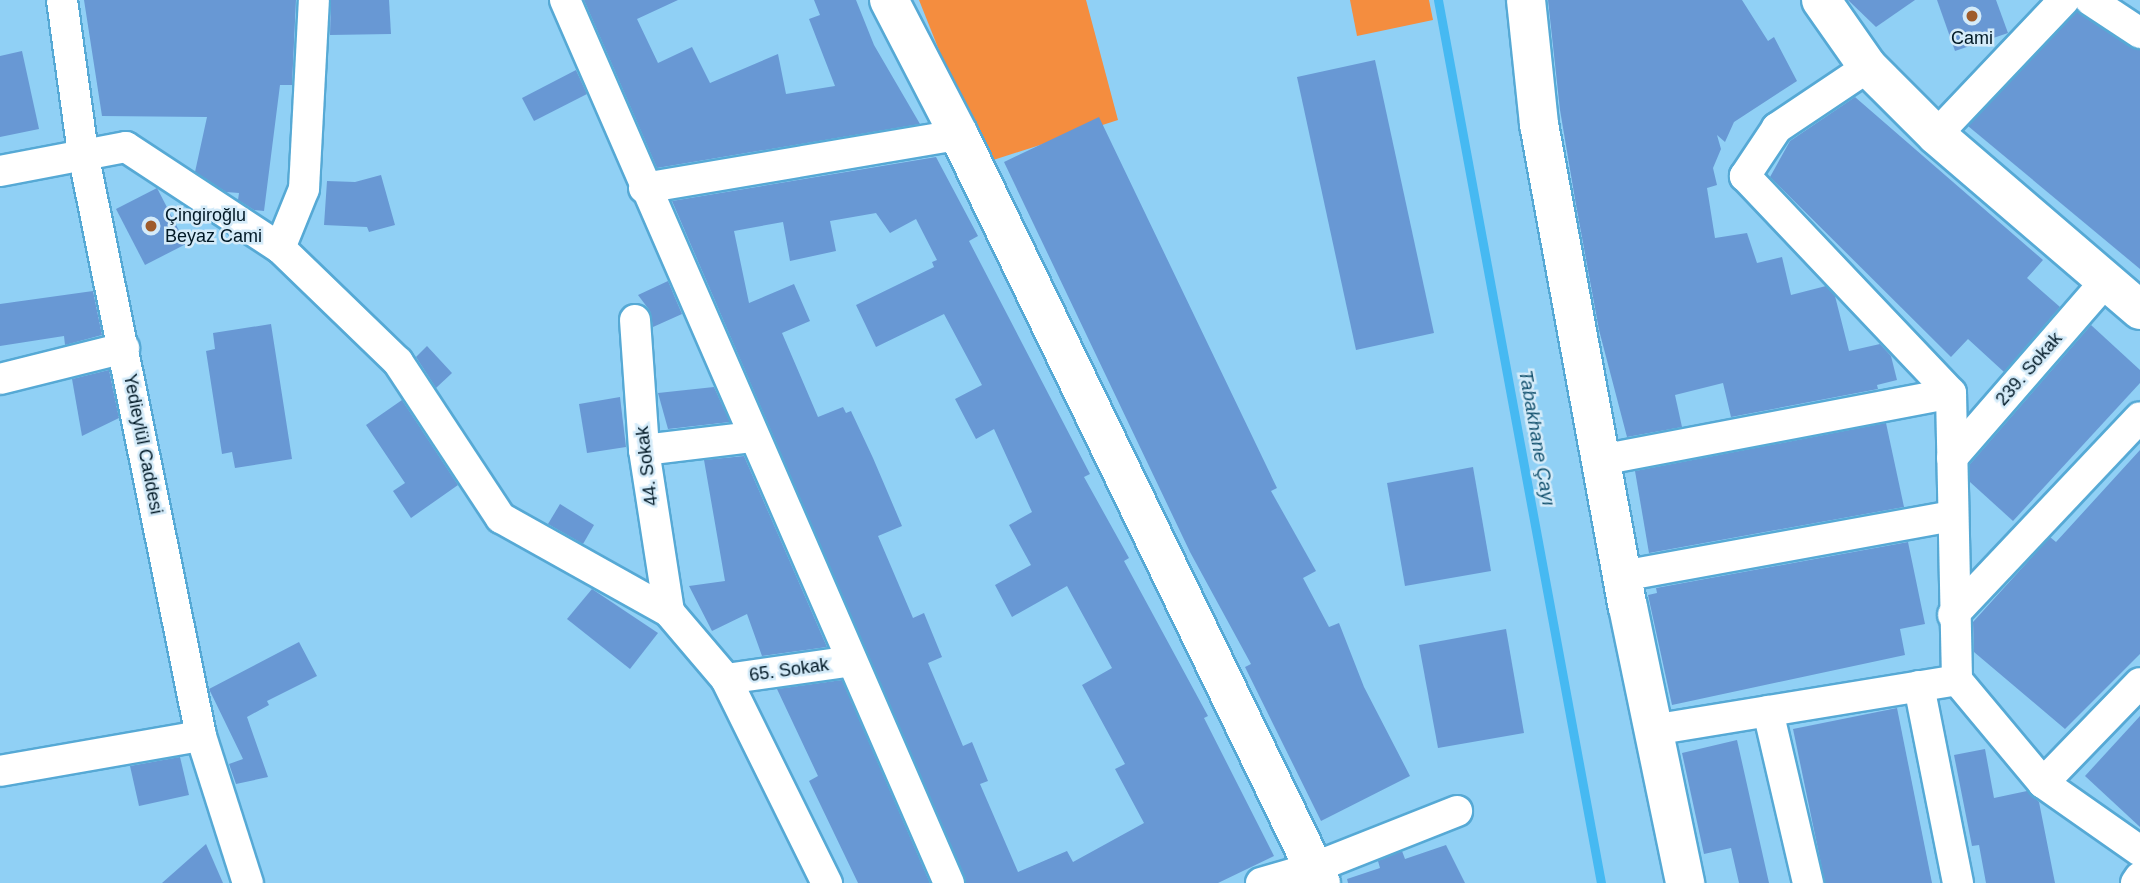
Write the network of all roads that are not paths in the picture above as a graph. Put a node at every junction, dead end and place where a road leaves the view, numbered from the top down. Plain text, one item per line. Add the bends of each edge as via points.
1 (62, 0) edge
2 (314, 0) edge
3 (565, 0) edge
4 (889, 0) edge
5 (1526, 0) edge
6 (1821, 0) edge
7 (2064, 0) edge
8 (2090, 0) edge
9 (2140, 33) edge
10 (1868, 67) junction
11 (959, 135) junction
12 (1936, 135) junction
13 (83, 153) junction
14 (0, 171) edge
15 (644, 188) junction
16 (280, 248) junction
17 (2107, 280) junction
18 (2140, 310) edge
19 (635, 320) dead end
20 (124, 348) junction
21 (0, 379) edge
22 (1951, 393) junction
23 (2140, 417) edge
24 (753, 437) junction
25 (643, 450) junction
26 (1952, 458) junction
27 (1601, 460) junction
28 (1953, 516) junction
29 (1622, 576) junction
30 (669, 612) junction
31 (1953, 615) junction
32 (852, 661) junction
33 (726, 679) junction
34 (1957, 680) junction
35 (2140, 683) edge
36 (1919, 686) junction
37 (1769, 711) junction
38 (1653, 730) junction
39 (201, 736) junction
40 (0, 771) edge
41 (2043, 783) junction
42 (1457, 811) dead end
43 (2140, 851) edge
44 (1317, 875) edge
45 (2140, 877) edge
46 (247, 883) edge
47 (827, 883) edge
48 (949, 883) edge
49 (1261, 883) edge
50 (1685, 883) edge
51 (1808, 883) edge
52 (1958, 883) edge
53 (2136, 883) edge

1 - 13 street, Yedieylül Caddesi
2 - 16 street via 304,189
3 - 15 street
4 - 11 street
5 - 27 street via 1539,124
6 - 10 street
7 - 12 street
8 - 9 street
10 - 12 street
10 - 22 street via 1777,128 1745,176
11 - 15 street
11 - 44 street
12 - 17 street
13 - 14 street
13 - 16 street via 126,148
13 - 20 street, Yedieylül Caddesi
15 - 24 street
16 - 30 street via 398,362 501,518
17 - 18 street
17 - 26 street, 239. Sokak
19 - 25 street, 44. Sokak
20 - 21 street
20 - 39 street, Yedieylül Caddesi
22 - 26 street
22 - 27 street
23 - 31 street
24 - 25 street
24 - 32 street
25 - 30 street, 44. Sokak
26 - 28 street
27 - 29 street
28 - 29 street
28 - 31 street
29 - 38 street
30 - 33 street
31 - 34 street
32 - 33 street, 65. Sokak
32 - 48 street
33 - 47 street
34 - 36 street
34 - 41 street
35 - 41 street
36 - 37 street
36 - 52 street
37 - 38 street
37 - 51 street
38 - 50 street
39 - 40 street
39 - 46 street, Yedieylül Caddesi
41 - 43 street
42 - 44 street
44 - 49 street
45 - 53 street

